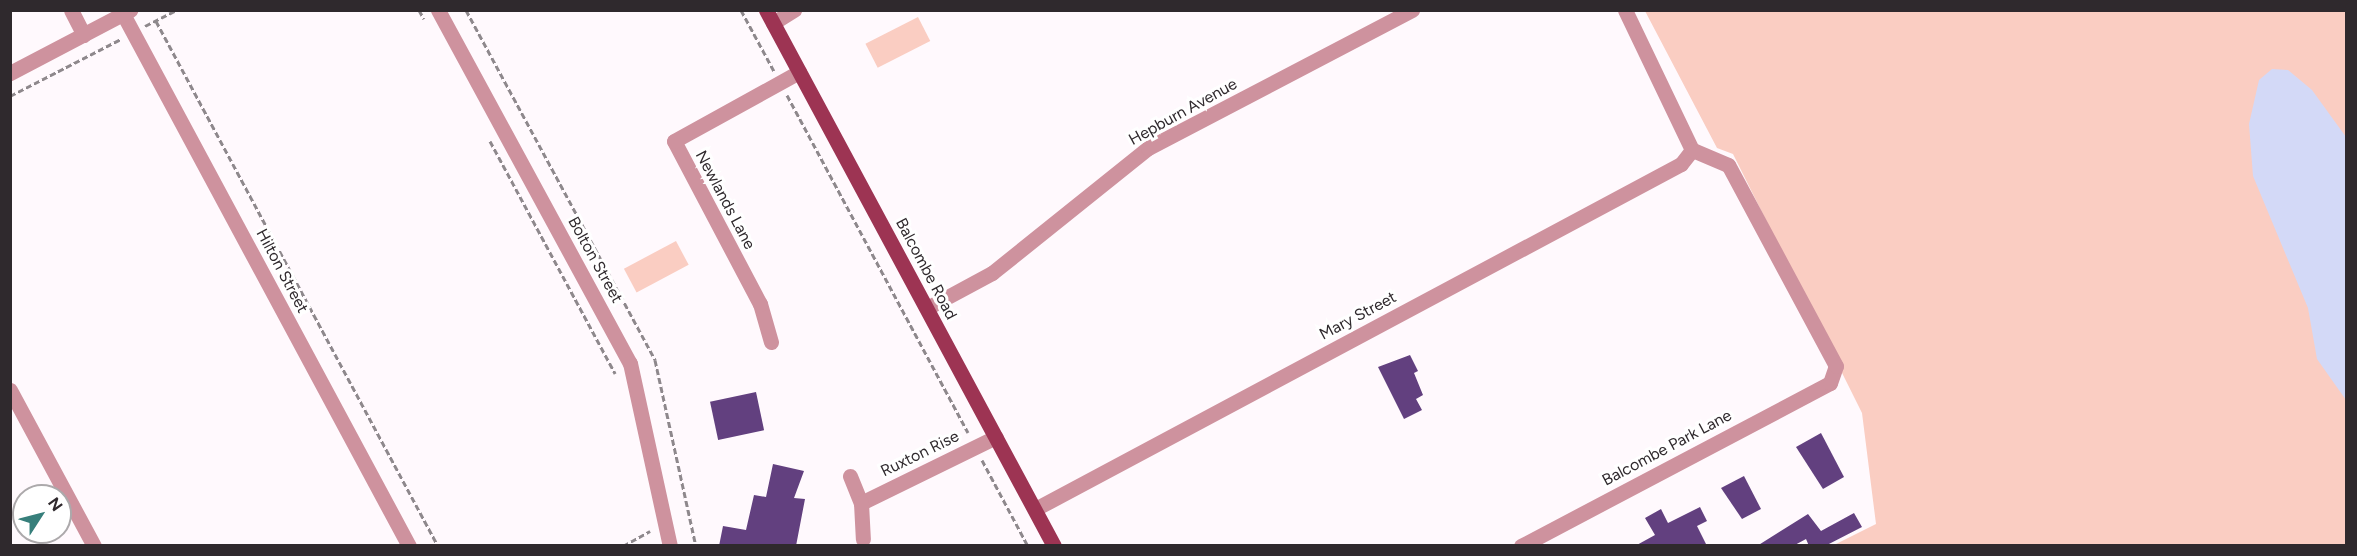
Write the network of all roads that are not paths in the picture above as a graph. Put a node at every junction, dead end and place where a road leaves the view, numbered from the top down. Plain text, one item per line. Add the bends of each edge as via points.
1 (71, 10) edge
2 (438, 10) edge
3 (794, 10) edge
4 (1412, 10) edge
5 (1625, 10) edge
6 (127, 12) edge
7 (769, 17) edge
8 (84, 35) junction
9 (799, 72) junction
10 (10, 73) edge
11 (1692, 150) junction
12 (927, 308) junction
13 (771, 342) dead end
14 (10, 390) edge
15 (996, 437) junction
16 (850, 476) dead end
17 (861, 503) junction
18 (1035, 509) junction
19 (863, 539) dead end
20 (94, 546) edge
21 (409, 546) edge
22 (670, 546) edge
23 (1054, 546) edge
24 (1521, 546) edge

1 - 8 street
2 - 22 street, Bolton Street via 630,363
3 - 7 street
4 - 12 street, Hepburn Avenue via 1148,148 992,273
5 - 11 street
6 - 8 street
6 - 21 street, Hilton Street
7 - 9 main road, Balcombe Road
8 - 10 street
9 - 12 main road, Balcombe Road
9 - 13 street, Newlands Lane via 674,141 760,304
11 - 18 street, Mary Street via 1681,164
11 - 24 street, Balcombe Park Lane via 1728,165 1836,366 1830,383
12 - 15 main road, Balcombe Road
14 - 20 street
15 - 17 street, Ruxton Rise
15 - 18 main road, Balcombe Road
16 - 17 street
17 - 19 street
18 - 23 main road, Balcombe Road

